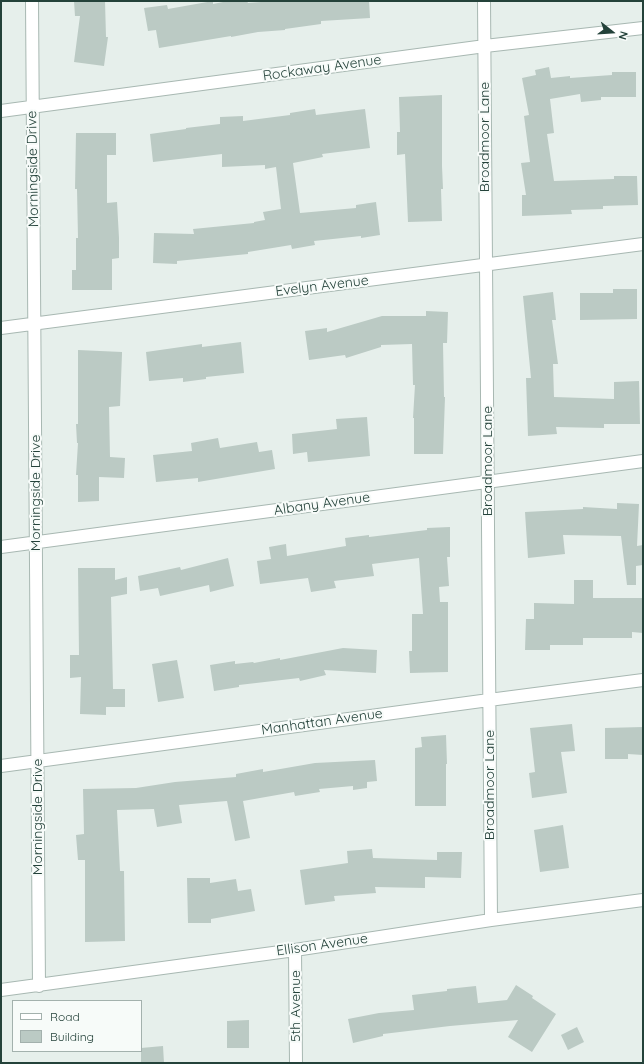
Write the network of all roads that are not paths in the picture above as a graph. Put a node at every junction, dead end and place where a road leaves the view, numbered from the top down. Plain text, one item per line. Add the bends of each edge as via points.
1 (32, 1) edge
2 (484, 1) edge
3 (643, 28) edge
4 (485, 46) junction
5 (33, 107) junction
6 (1, 111) edge
7 (643, 244) edge
8 (486, 264) junction
9 (35, 323) junction
10 (1, 328) edge
11 (643, 461) edge
12 (488, 482) junction
13 (36, 543) junction
14 (1, 547) edge
15 (643, 680) edge
16 (489, 700) junction
17 (38, 761) junction
18 (1, 766) edge
19 (643, 900) edge
20 (491, 920) junction
21 (295, 950) junction
22 (39, 986) junction
23 (1, 990) edge
24 (296, 1063) edge

1 - 5 street, Morningside Drive
2 - 4 street, Broadmoor Lane
3 - 4 street, Rockaway Avenue
4 - 5 street, Rockaway Avenue
4 - 8 street, Broadmoor Lane
5 - 6 street, Rockaway Avenue
5 - 9 street, Morningside Drive
7 - 8 street, Evelyn Avenue
8 - 9 street, Evelyn Avenue
8 - 12 street, Broadmoor Lane
9 - 10 street, Evelyn Avenue
9 - 13 street, Morningside Drive
11 - 12 street, Albany Avenue
12 - 13 street, Albany Avenue
12 - 16 street, Broadmoor Lane
13 - 14 street, Albany Avenue
13 - 17 street, Morningside Drive
15 - 16 street, Manhattan Avenue
16 - 17 street, Manhattan Avenue
16 - 20 street, Broadmoor Lane
17 - 18 street, Manhattan Avenue
17 - 22 street, Morningside Drive
19 - 20 street, Ellison Avenue
20 - 21 street, Ellison Avenue
21 - 22 street, Ellison Avenue
21 - 24 street, 5th Avenue
22 - 23 street, Ellison Avenue

